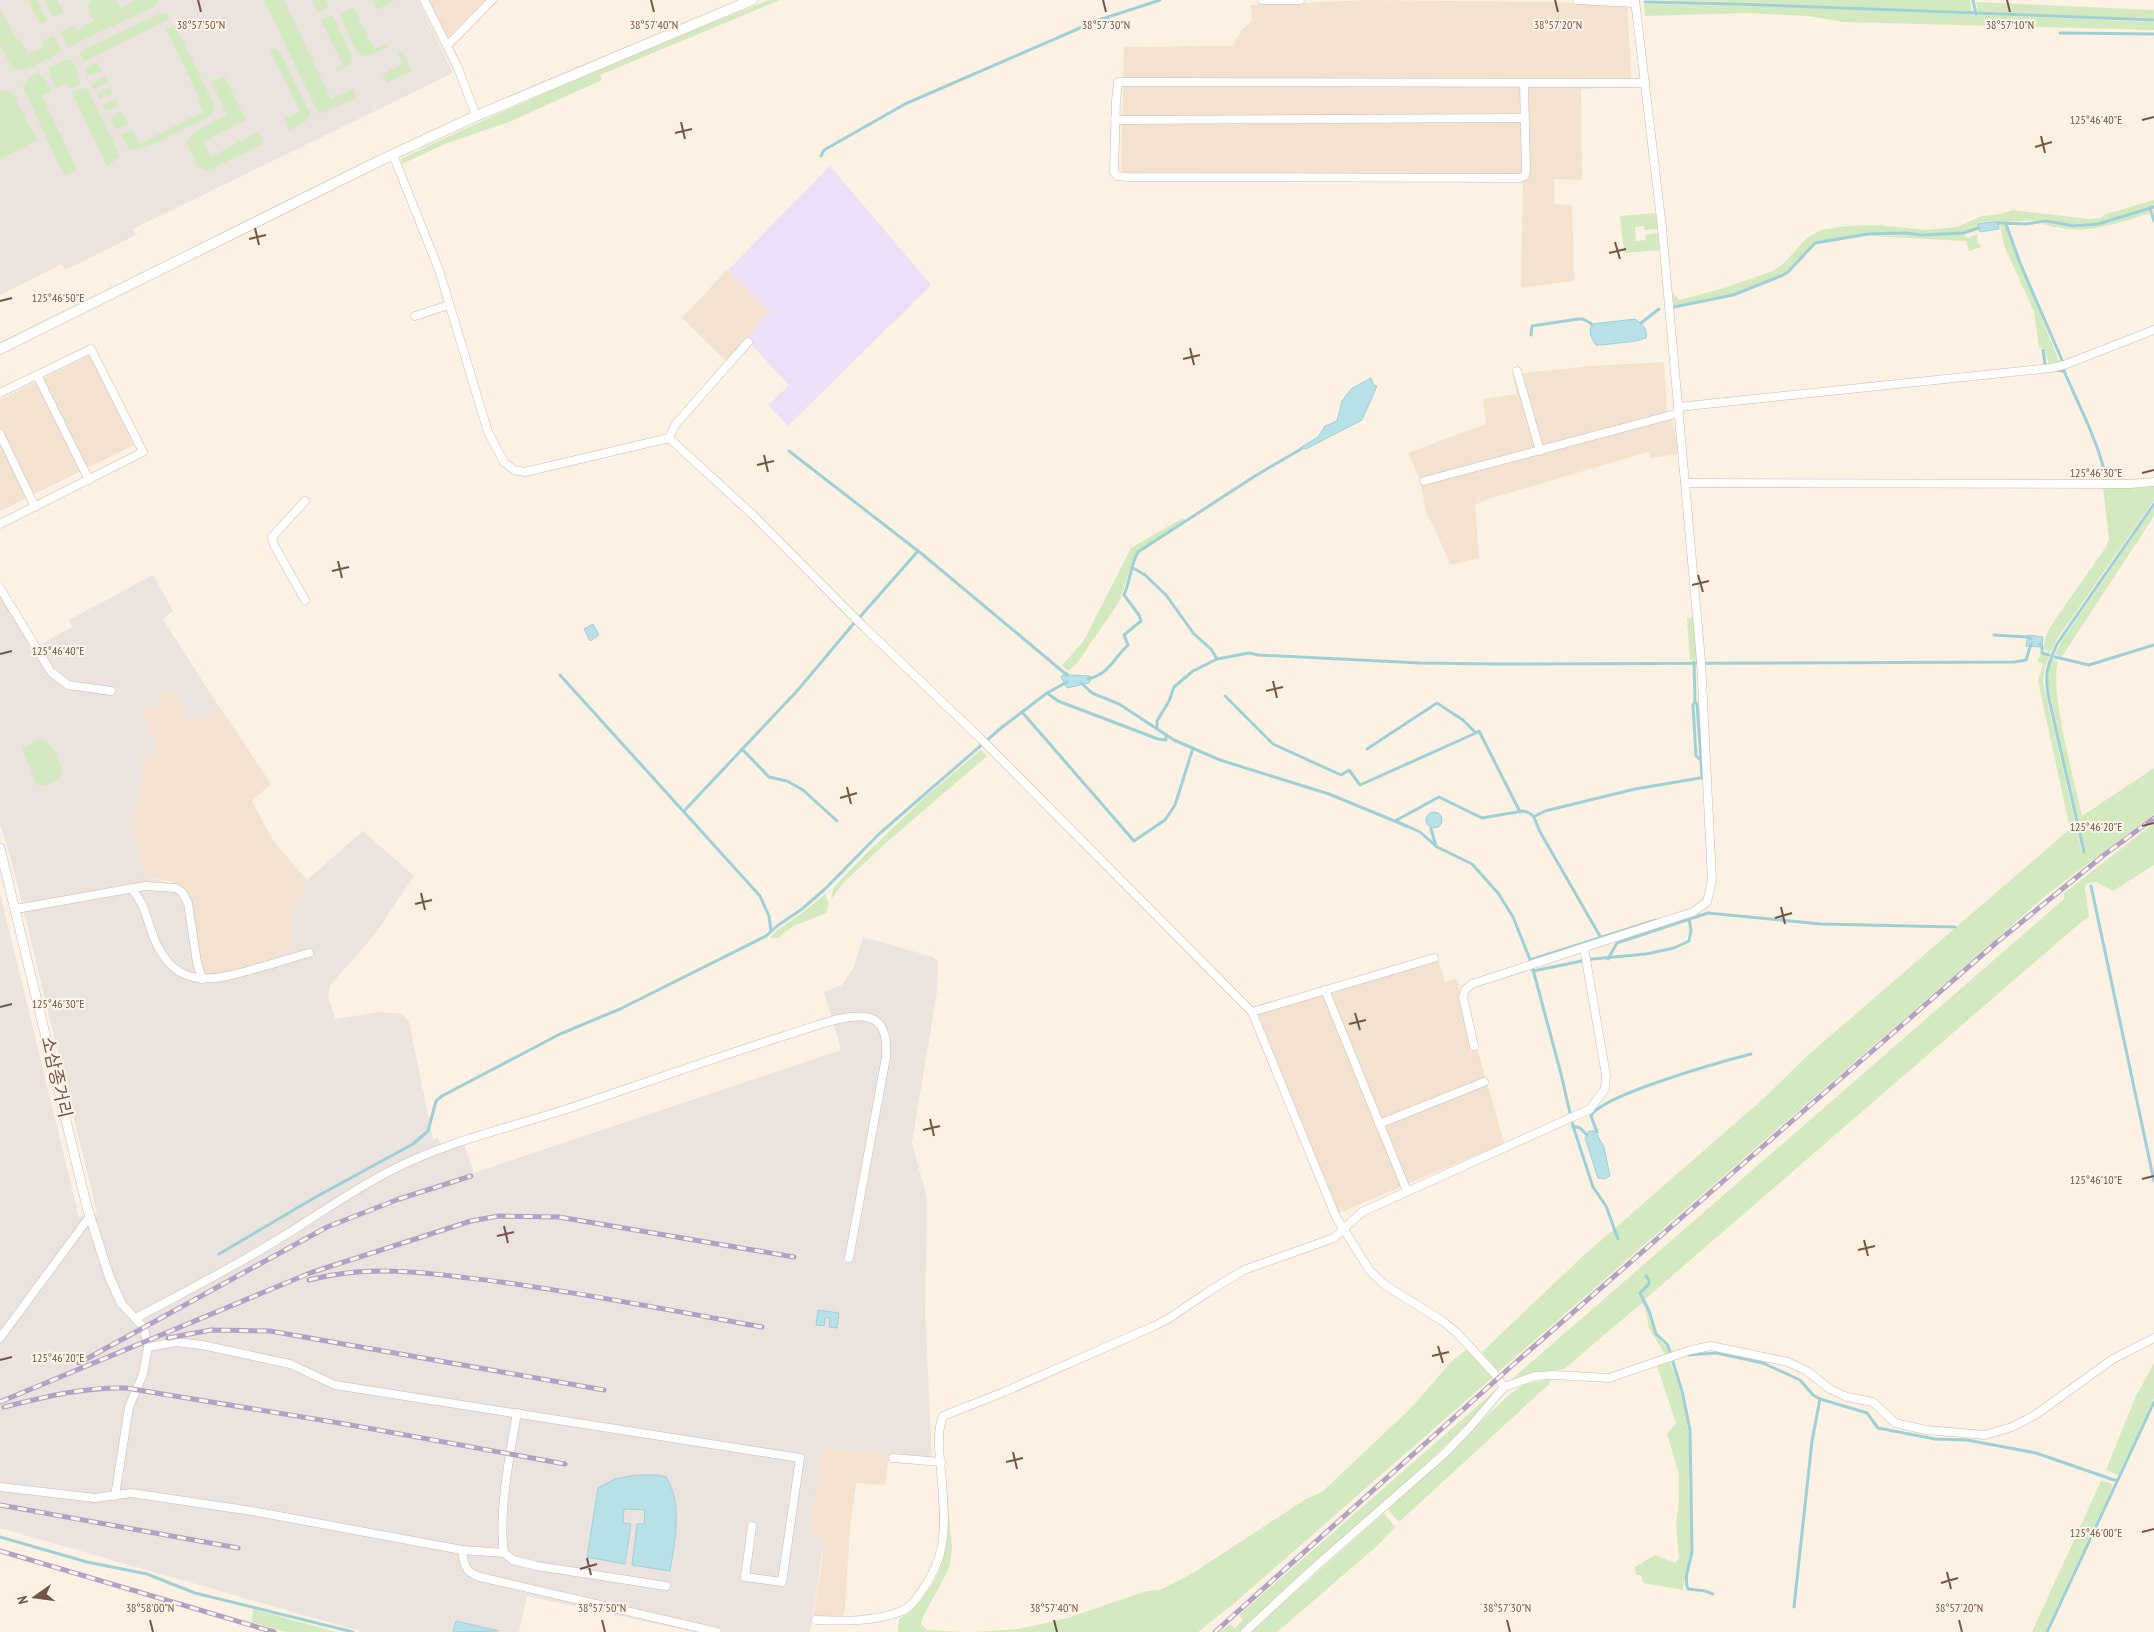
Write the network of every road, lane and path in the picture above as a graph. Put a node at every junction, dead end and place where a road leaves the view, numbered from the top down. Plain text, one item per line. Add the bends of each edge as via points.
1 (424, 0) edge
2 (492, 0) edge
3 (752, 0) edge
4 (1262, 0) edge
5 (1300, 0) edge
6 (1577, 0) edge
7 (1635, 2) edge
8 (448, 46) junction
9 (1645, 83) junction
10 (1524, 84) junction
11 (476, 116) junction
12 (1525, 118) junction
13 (1115, 120) junction
14 (393, 155) junction
15 (449, 304) junction
16 (414, 316) dead end
17 (2154, 330) edge
18 (748, 342) dead end
19 (0, 350) edge
20 (1517, 371) dead end
21 (37, 375) junction
22 (0, 393) edge
23 (1678, 410) junction
24 (0, 434) edge
25 (669, 438) junction
26 (1540, 451) junction
27 (88, 480) junction
28 (1424, 481) dead end
29 (2154, 482) edge
30 (1685, 483) junction
31 (305, 501) dead end
32 (35, 507) junction
33 (0, 524) edge
34 (0, 588) edge
35 (305, 600) dead end
36 (111, 692) dead end
37 (0, 848) edge
38 (2, 865) edge
39 (131, 888) junction
40 (16, 909) junction
41 (1584, 948) junction
42 (309, 953) dead end
43 (1434, 958) dead end
44 (202, 979) junction
45 (1324, 990) junction
46 (1252, 1012) junction
47 (1474, 1046) dead end
48 (1484, 1082) dead end
49 (1379, 1124) junction
50 (1407, 1192) junction
51 (90, 1216) junction
52 (1345, 1229) junction
53 (849, 1258) dead end
54 (121, 1303) joint
55 (136, 1318) junction
56 (0, 1338) edge
57 (2154, 1338) edge
58 (148, 1346) junction
59 (1504, 1387) junction
60 (517, 1413) junction
61 (893, 1458) dead end
62 (941, 1462) junction
63 (0, 1487) edge
64 (115, 1496) junction
65 (752, 1526) dead end
66 (462, 1550) junction
67 (504, 1554) junction
68 (666, 1586) dead end
69 (816, 1620) dead end
70 (718, 1632) edge
71 (1245, 1632) edge

1 - 8 street
2 - 8 street
3 - 11 main road
4 - 5 street
6 - 7 street
7 - 9 street
8 - 11 street
9 - 10 street
9 - 23 street
10 - 12 street
10 - 13 street via 1118,82
11 - 14 main road
12 - 13 street
12 - 13 street via 1525,176 1490,178 1117,176 1114,172
14 - 15 street via 439,270
14 - 19 main road
15 - 16 street
15 - 25 street via 488,432 504,462 514,470 536,470
17 - 23 street via 2051,368
18 - 25 street via 674,424
20 - 26 street
21 - 22 street
21 - 27 street
21 - 27 street via 91,349 143,452
23 - 26 street
23 - 30 street
24 - 32 street
25 - 46 street via 752,514 984,742
26 - 28 street
27 - 32 street
29 - 30 street
30 - 41 street via 1703,690 1712,880 1709,896 1707,902 1693,912
31 - 35 street via 272,537
32 - 33 street
34 - 36 street via 52,672 68,684
37 - 38 street, 소삼종거리
38 - 40 street, 소삼종거리
39 - 40 street
39 - 44 street via 141,899 156,945 169,964
39 - 44 street via 176,888 182,892 188,904
40 - 51 street, 소삼종거리
41 - 47 street via 1478,981 1465,990 1463,997
41 - 50 street via 1606,1075 1605,1089 1600,1098 1590,1109 1572,1118
42 - 44 street via 218,979
43 - 45 street
45 - 46 street
45 - 49 street
46 - 52 street via 1336,1217
48 - 49 street
49 - 50 street
50 - 52 street via 1362,1212
51 - 54 street, 소삼종거리
51 - 56 street
52 - 59 street via 1370,1271 1385,1285 1458,1333
52 - 62 street via 1334,1238 1244,1270 1168,1320 943,1416 940,1423
53 - 55 street via 887,1038 880,1025 871,1018 858,1016 738,1050 420,1157 350,1193 268,1245
54 - 55 street
55 - 58 street via 144,1328
57 - 59 street via 2106,1364 2035,1415 2012,1427 1985,1434 1926,1430 1895,1423 1874,1402 1847,1397 1830,1389 1798,1366 1711,1346 1609,1378 1535,1376
58 - 60 street via 177,1342 202,1345 290,1364 335,1385
58 - 64 street via 143,1374 129,1407
59 - 71 street via 1444,1454
60 - 65 street via 800,1458 782,1582 745,1577
60 - 67 street via 501,1538
61 - 62 street
62 - 69 street via 942,1551 931,1578 913,1604 901,1612 879,1617
63 - 64 street via 95,1498
64 - 66 street via 131,1493 252,1511
66 - 67 street
66 - 70 street via 466,1570 470,1574
67 - 68 street via 513,1560 537,1566

